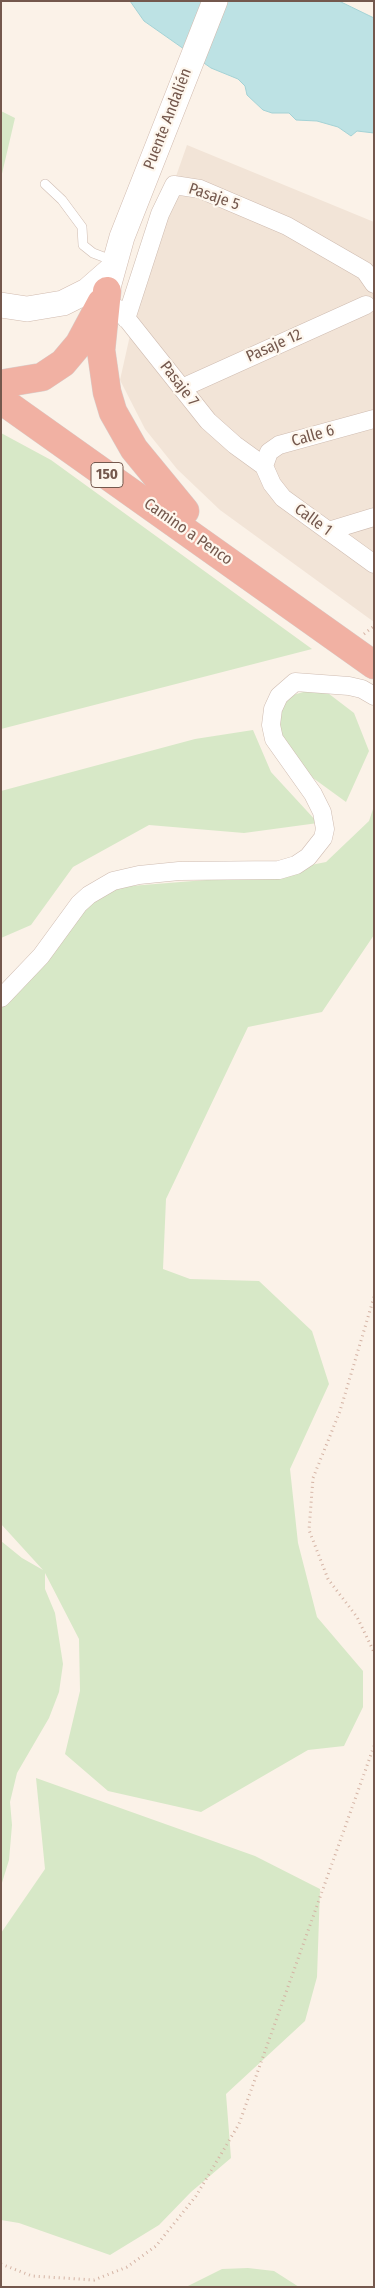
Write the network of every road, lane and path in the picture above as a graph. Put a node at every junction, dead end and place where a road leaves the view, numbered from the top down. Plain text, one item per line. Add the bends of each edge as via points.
1 (215, 1) edge
2 (46, 184) dead end
3 (111, 274) junction
4 (374, 284) edge
5 (1, 305) edge
6 (370, 307) edge
7 (126, 319) junction
8 (2, 386) edge
9 (182, 388) junction
10 (374, 419) edge
11 (264, 466) junction
12 (185, 510) junction
13 (374, 517) edge
14 (328, 530) junction
15 (374, 564) edge
16 (370, 636) edge
17 (374, 665) edge
18 (374, 696) edge
19 (1, 998) edge
20 (374, 1297) edge
21 (374, 1652) edge
22 (374, 1746) edge
23 (1, 2264) edge

1 - 3 main road, Puente Andalién via 122,238
2 - 3 lane via 82,227 83,245
3 - 5 main road via 63,303 27,309
3 - 7 street, Pasaje 7
3 - 8 highway via 78,344 63,363 42,377
3 - 12 highway via 101,350 107,392 134,449
4 - 6 street, Pasaje 5
4 - 7 street, Pasaje 5 via 365,271 287,226 200,189 174,185 160,214
6 - 9 street, Pasaje 12
7 - 9 street, Pasaje 7
8 - 12 highway, Camino a Penco / 150
8 - 17 highway, Camino a Penco / 150
9 - 11 street, Pasaje 7 via 221,434
10 - 11 street, Calle 6 via 279,445 268,452
11 - 14 street, Calle 1 via 283,498
12 - 16 highway, Camino a Penco / 150
13 - 14 street
14 - 15 street, Calle 1
18 - 19 street via 350,686 296,682 279,696 272,710 274,739 322,812 323,838 308,858 278,870 179,871 113,881 79,904 41,956
20 - 21 path via 340,1411 313,1478 309,1530 328,1579 357,1617
22 - 23 path via 239,2124 196,2196 156,2246 127,2267 94,2280 32,2276

